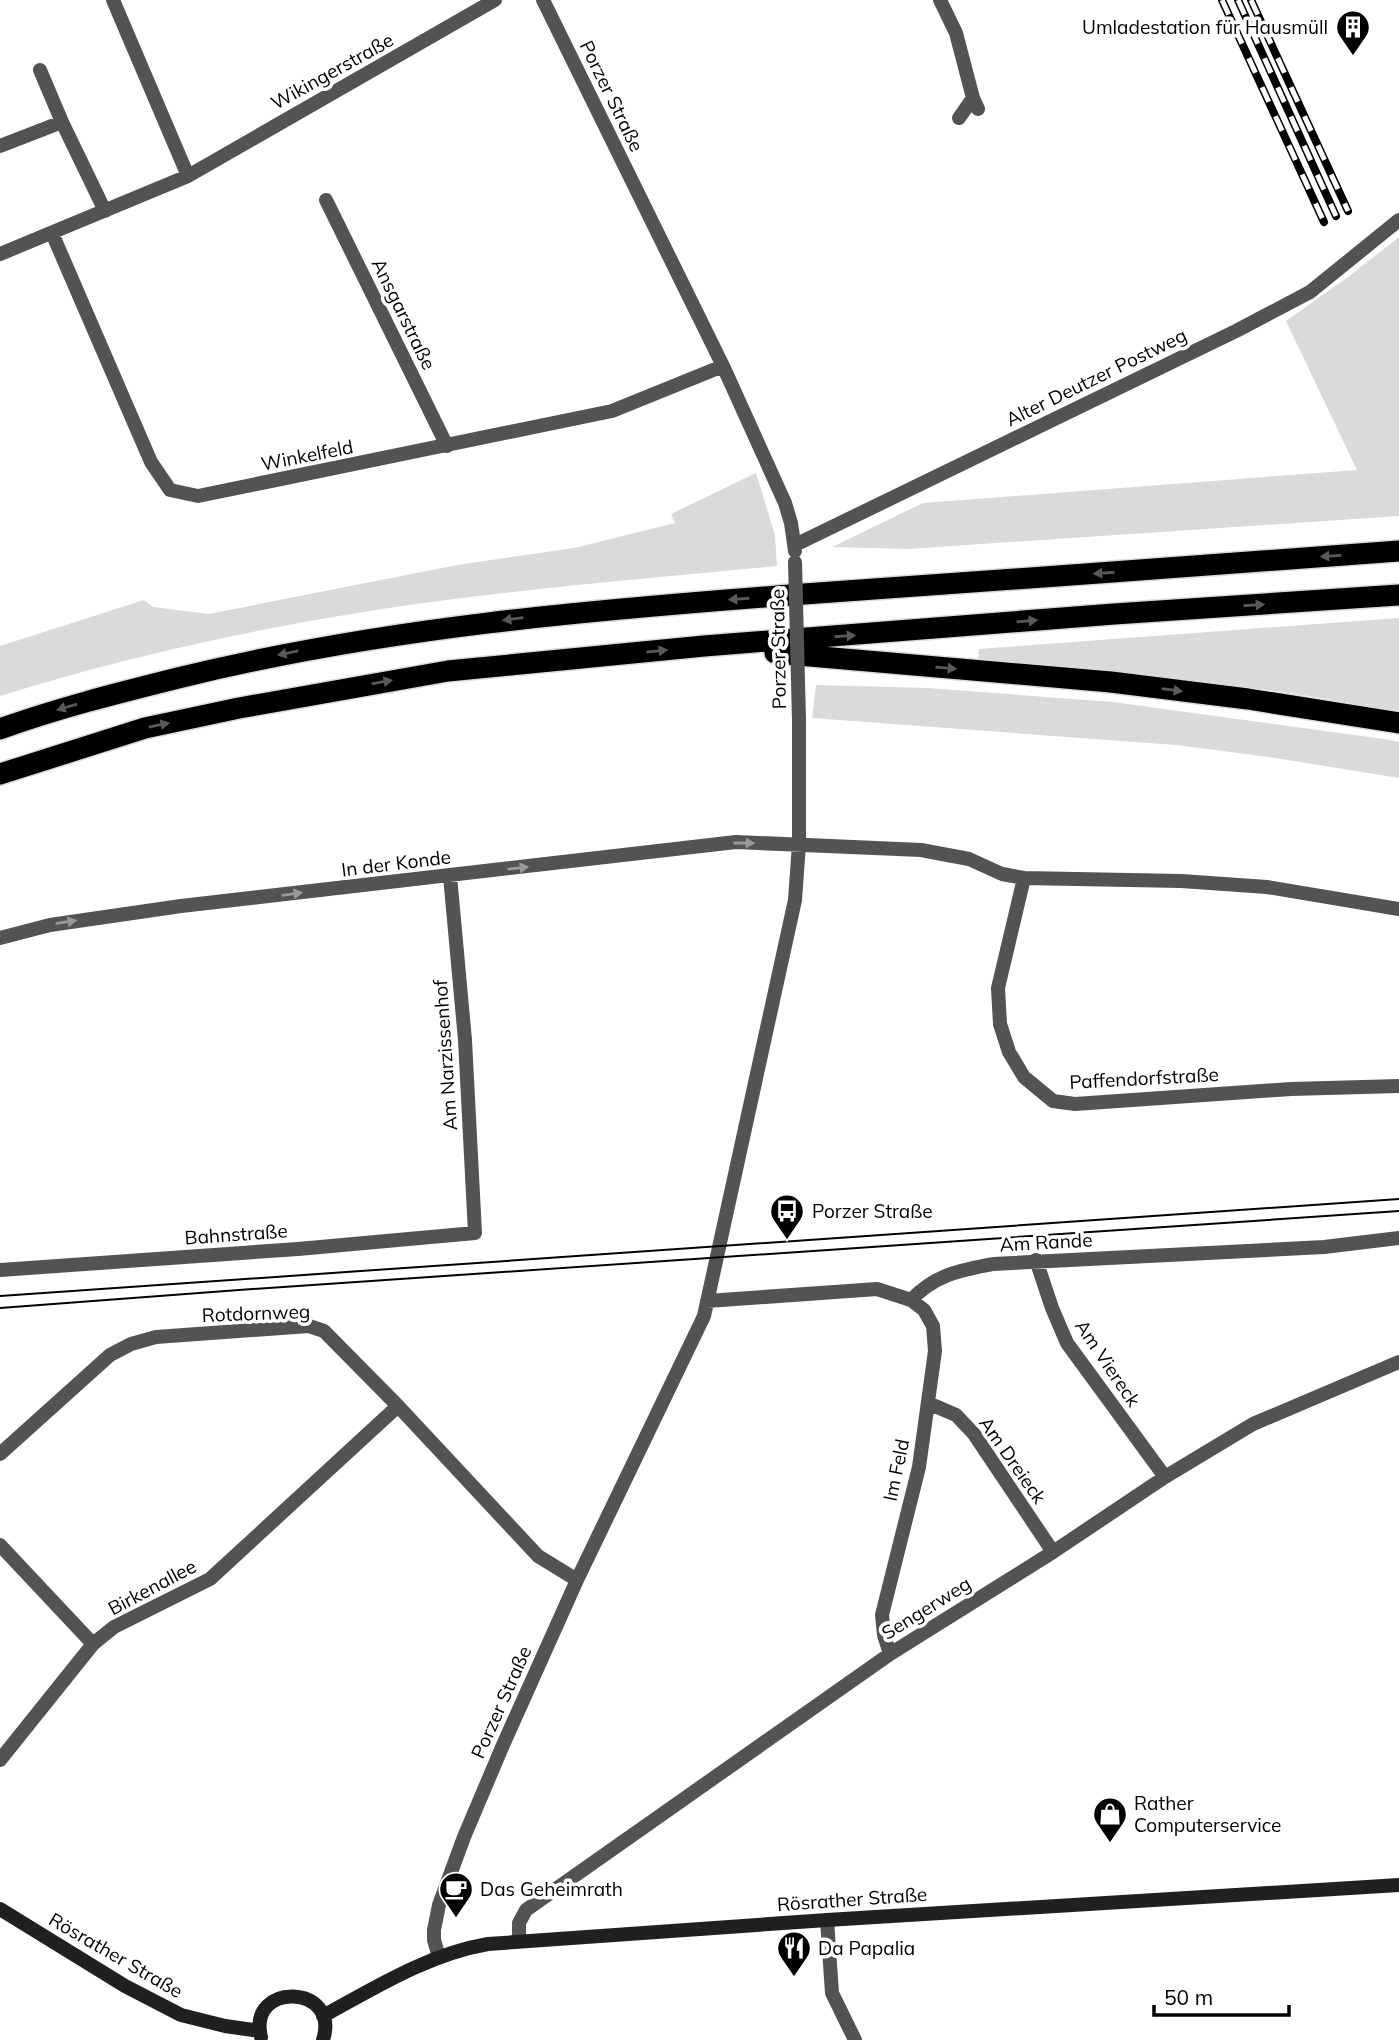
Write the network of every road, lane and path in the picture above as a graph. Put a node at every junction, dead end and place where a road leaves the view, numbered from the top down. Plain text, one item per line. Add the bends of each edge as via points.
1 (113, 0) edge
2 (495, 0) edge
3 (543, 0) edge
4 (940, 0) edge
5 (40, 70) dead end
6 (959, 118) dead end
7 (62, 122) junction
8 (0, 146) edge
9 (188, 176) junction
10 (326, 200) dead end
11 (104, 211) junction
12 (1399, 220) edge
13 (51, 233) junction
14 (0, 254) edge
15 (723, 366) junction
16 (447, 446) junction
17 (794, 545) junction
18 (1399, 551) edge
19 (1399, 595) edge
20 (704, 646) junction
21 (1399, 723) edge
22 (0, 729) edge
23 (0, 774) edge
24 (799, 844) junction
25 (450, 876) junction
26 (1024, 878) junction
27 (1399, 909) edge
28 (0, 938) edge
29 (1399, 1086) edge
30 (475, 1233) joint
31 (1399, 1238) edge
32 (1036, 1260) junction
33 (0, 1270) edge
34 (911, 1300) junction
35 (707, 1301) junction
36 (1399, 1362) edge
37 (928, 1403) junction
38 (398, 1406) junction
39 (0, 1454) edge
40 (1165, 1477) junction
41 (0, 1545) edge
42 (1053, 1552) junction
43 (577, 1580) junction
44 (93, 1644) junction
45 (890, 1654) junction
46 (0, 1760) edge
47 (1399, 1885) edge
48 (0, 1909) edge
49 (827, 1920) junction
50 (519, 1941) junction
51 (439, 1956) junction
52 (323, 2016) junction
53 (261, 2035) edge
54 (323, 2040) edge
55 (855, 2040) edge

1 - 9 street
2 - 9 street, Wikingerstraße
3 - 15 street, Porzer Straße
4 - 6 street via 956,33 976,104
5 - 7 street
7 - 8 street
7 - 11 street
9 - 11 street, Wikingerstraße
10 - 16 street, Ansgarstraße
11 - 13 street, Wikingerstraße
12 - 17 street, Alter Deutzer Postweg via 1310,292
13 - 14 street, Wikingerstraße
13 - 16 street, Winkelfeld via 151,462 170,490 198,496
15 - 16 street, Winkelfeld via 612,411
15 - 17 street, Porzer Straße via 785,503
17 - 24 street, Porzer Straße, bridge
18 -> 22 highway via 605,609 430,629 227,666
20 -> 19 highway
20 -> 21 highway via 1111,682
23 -> 20 highway via 145,728 251,706 448,671
25 -> 24 street, In der Konde via 736,842
24 - 26 street via 921,850 969,859
24 - 35 street, Porzer Straße via 795,900
28 -> 25 street, In der Konde via 119,915
25 - 30 street, Am Narzissenhof via 465,1040
26 - 27 street via 1267,887
26 - 29 street, Paffendorfstraße via 998,988 1000,1024 1024,1077 1053,1101 1075,1104
30 - 33 street, Bahnstraße
31 - 32 street, Am Rande via 1310,1248
32 - 34 street, Am Rande via 956,1271 926,1284
32 - 40 street, Am Viereck via 1068,1343
34 - 35 street via 877,1289
34 - 37 street, Im Feld via 933,1326 935,1351
35 - 43 street, Porzer Straße via 704,1316
36 - 40 street, Sengerweg via 1253,1424
37 - 42 street, Am Dreieck via 956,1415 974,1434
37 - 45 street, Im Feld via 919,1467 881,1615
38 - 39 street, Rotdornweg via 324,1331 309,1326 156,1337 110,1355
38 - 43 street, Rotdornweg via 538,1556
38 - 44 street, Birkenallee via 210,1579 114,1627
40 - 42 street, Sengerweg
41 - 44 street
42 - 45 street, Sengerweg
43 - 51 street, Porzer Straße via 464,1837 439,1905 434,1940
44 - 46 street, Birkenallee
45 - 50 street, Sengerweg via 526,1910 519,1923
47 - 49 main road, Rösrather Straße
48 - 53 main road, Rösrather Straße via 181,2015
49 - 50 main road, Rösrather Straße
49 - 55 street via 832,1993
50 - 51 main road, Rösrather Straße via 468,1947
51 - 52 main road, Rösrather Straße
52 - 53 main road via 310,2000 290,1996 271,2003 260,2021
52 - 54 main road

